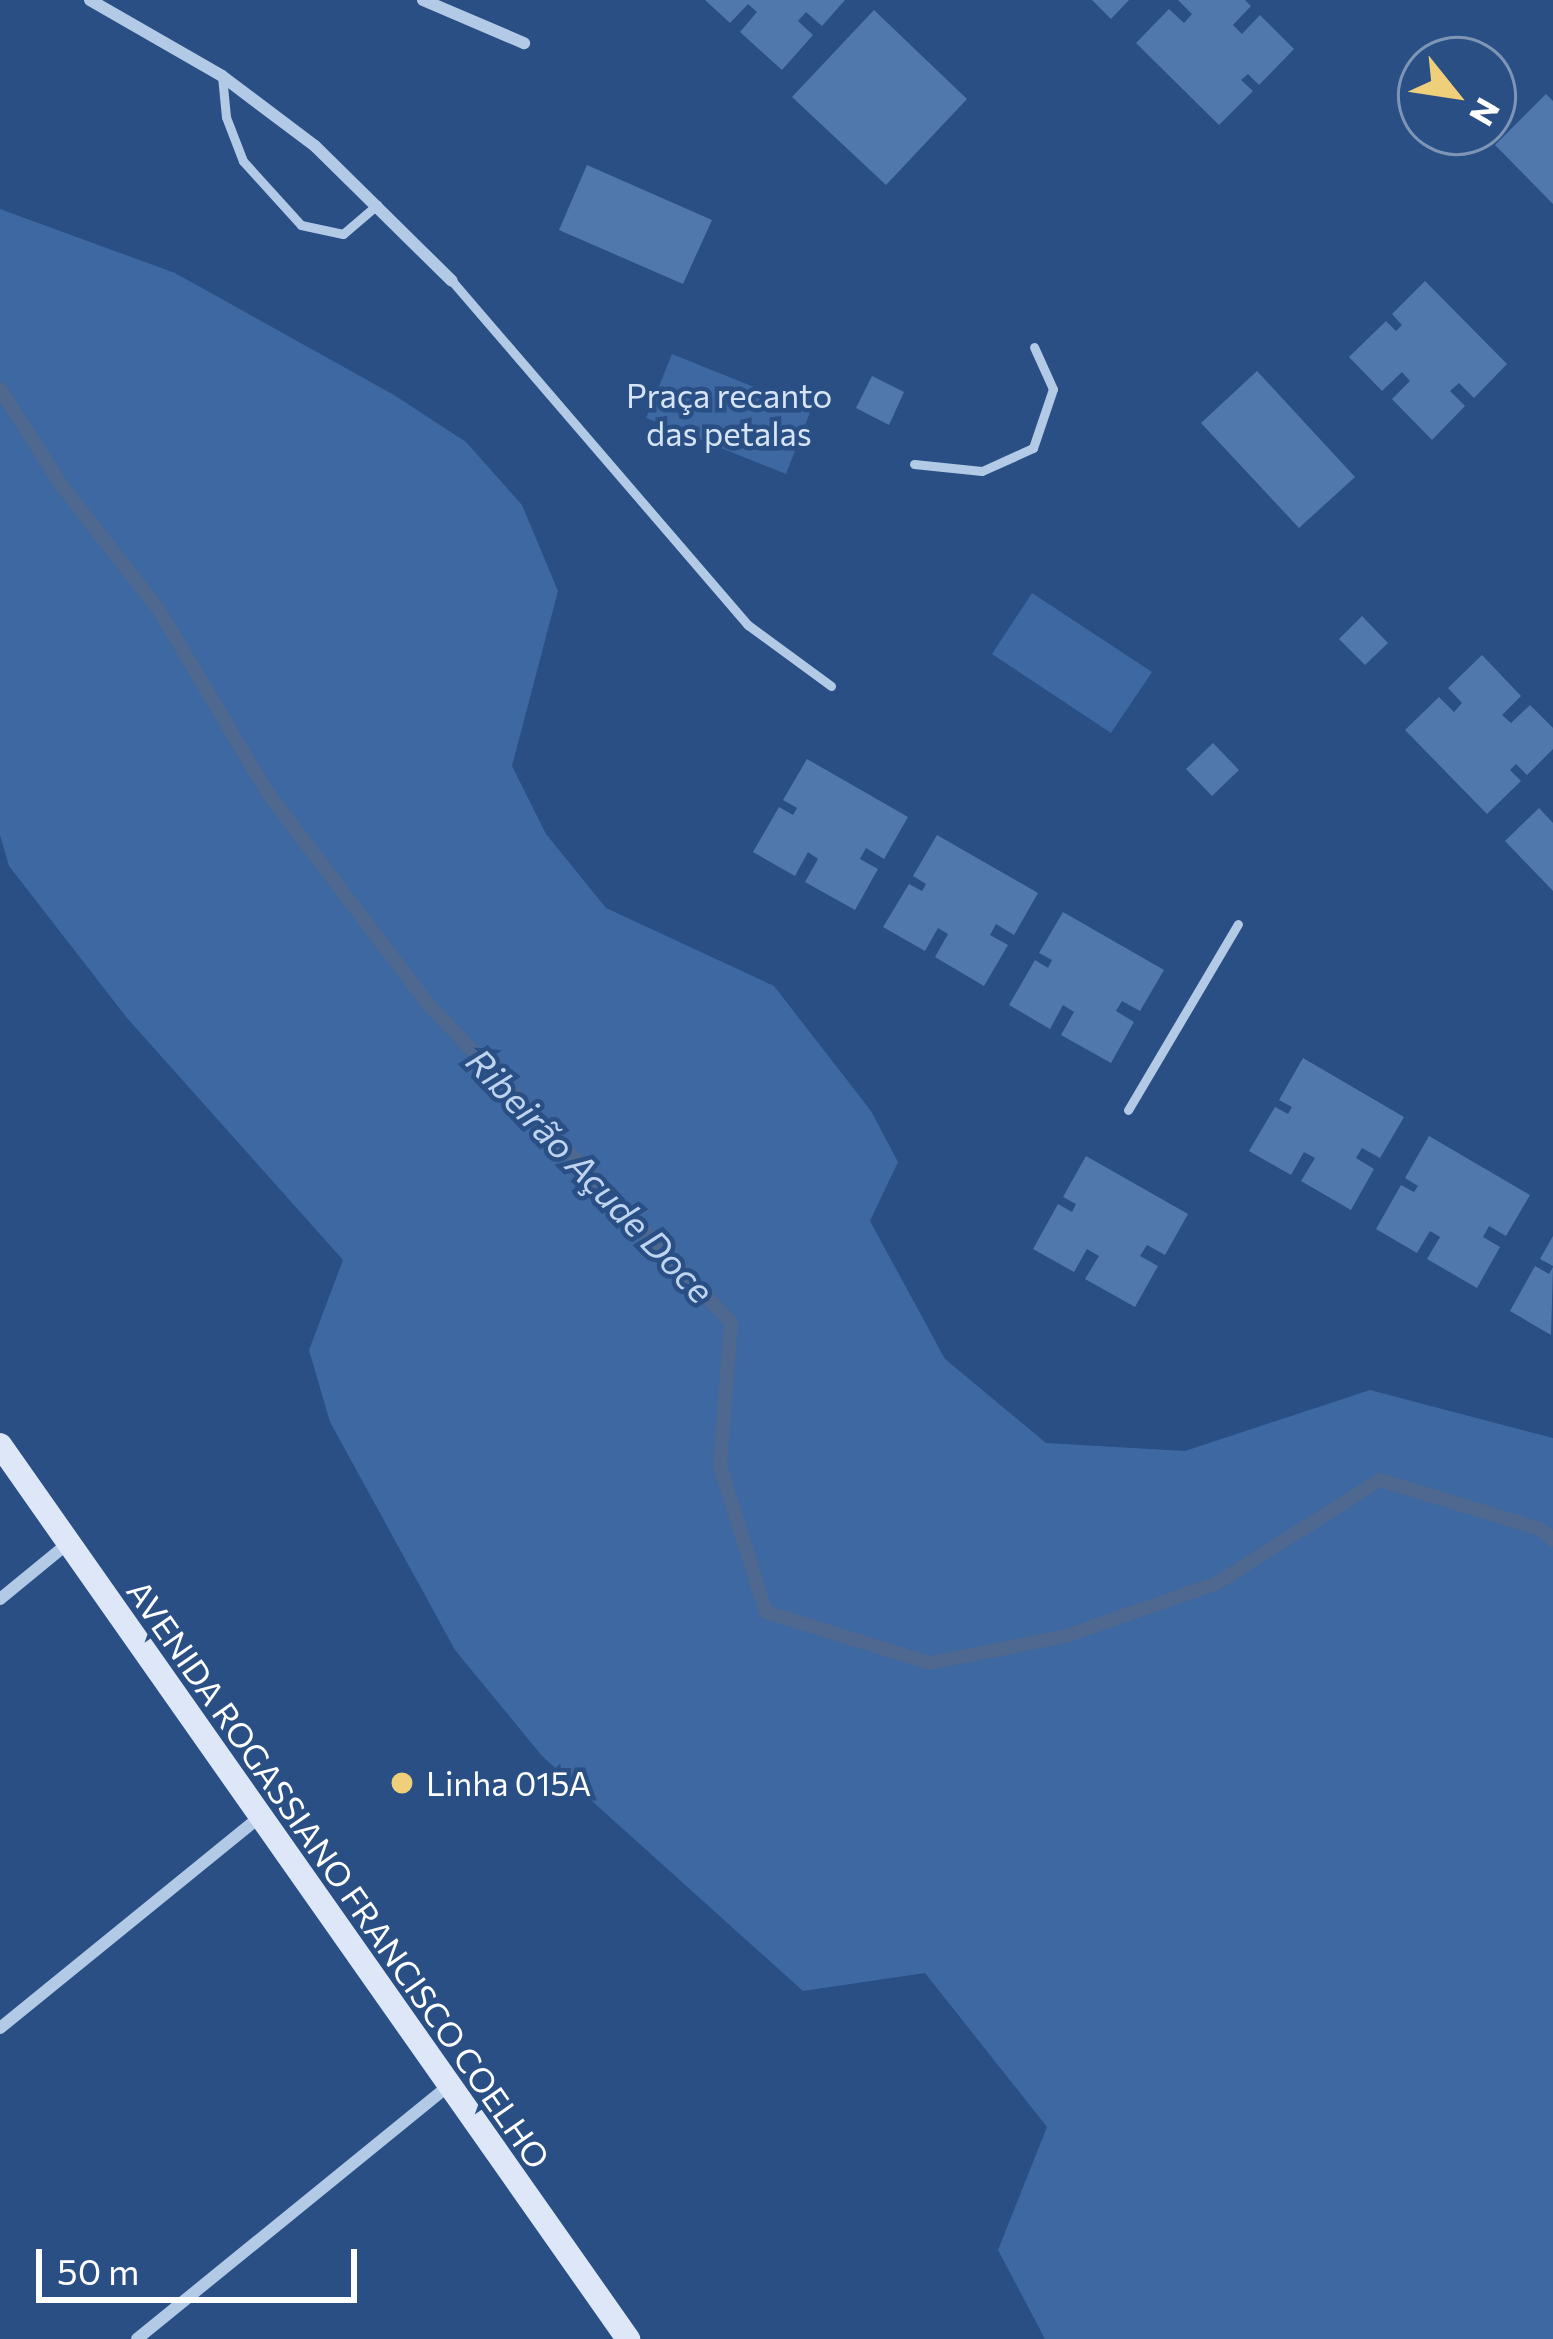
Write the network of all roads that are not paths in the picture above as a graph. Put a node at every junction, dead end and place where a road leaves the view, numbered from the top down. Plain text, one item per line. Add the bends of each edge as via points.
1 (90, 0) edge
2 (423, 0) edge
3 (524, 43) dead end
4 (222, 76) junction
5 (378, 203) junction
6 (452, 281) joint
7 (1034, 346) dead end
8 (914, 464) dead end
9 (831, 686) dead end
10 (1238, 924) dead end
11 (1128, 1111) dead end
12 (0, 1445) edge
13 (66, 1545) junction
14 (0, 1599) edge
15 (258, 1817) junction
16 (0, 2028) edge
17 (448, 2085) junction
18 (136, 2339) edge
19 (628, 2339) edge

1 - 4 street
2 - 3 street
4 - 5 street
4 - 5 lane via 232,140 301,225 343,234
5 - 6 street
6 - 9 lane via 748,625
7 - 8 lane via 1053,389 1033,448 982,471
10 - 11 lane
12 - 13 street, AVENIDA ROGASSIANO FRANCISCO COELHO
13 - 14 street
13 - 15 street, AVENIDA ROGASSIANO FRANCISCO COELHO
15 - 16 street
15 - 17 street, AVENIDA ROGASSIANO FRANCISCO COELHO
17 - 18 street
17 - 19 street, AVENIDA ROGASSIANO FRANCISCO COELHO

